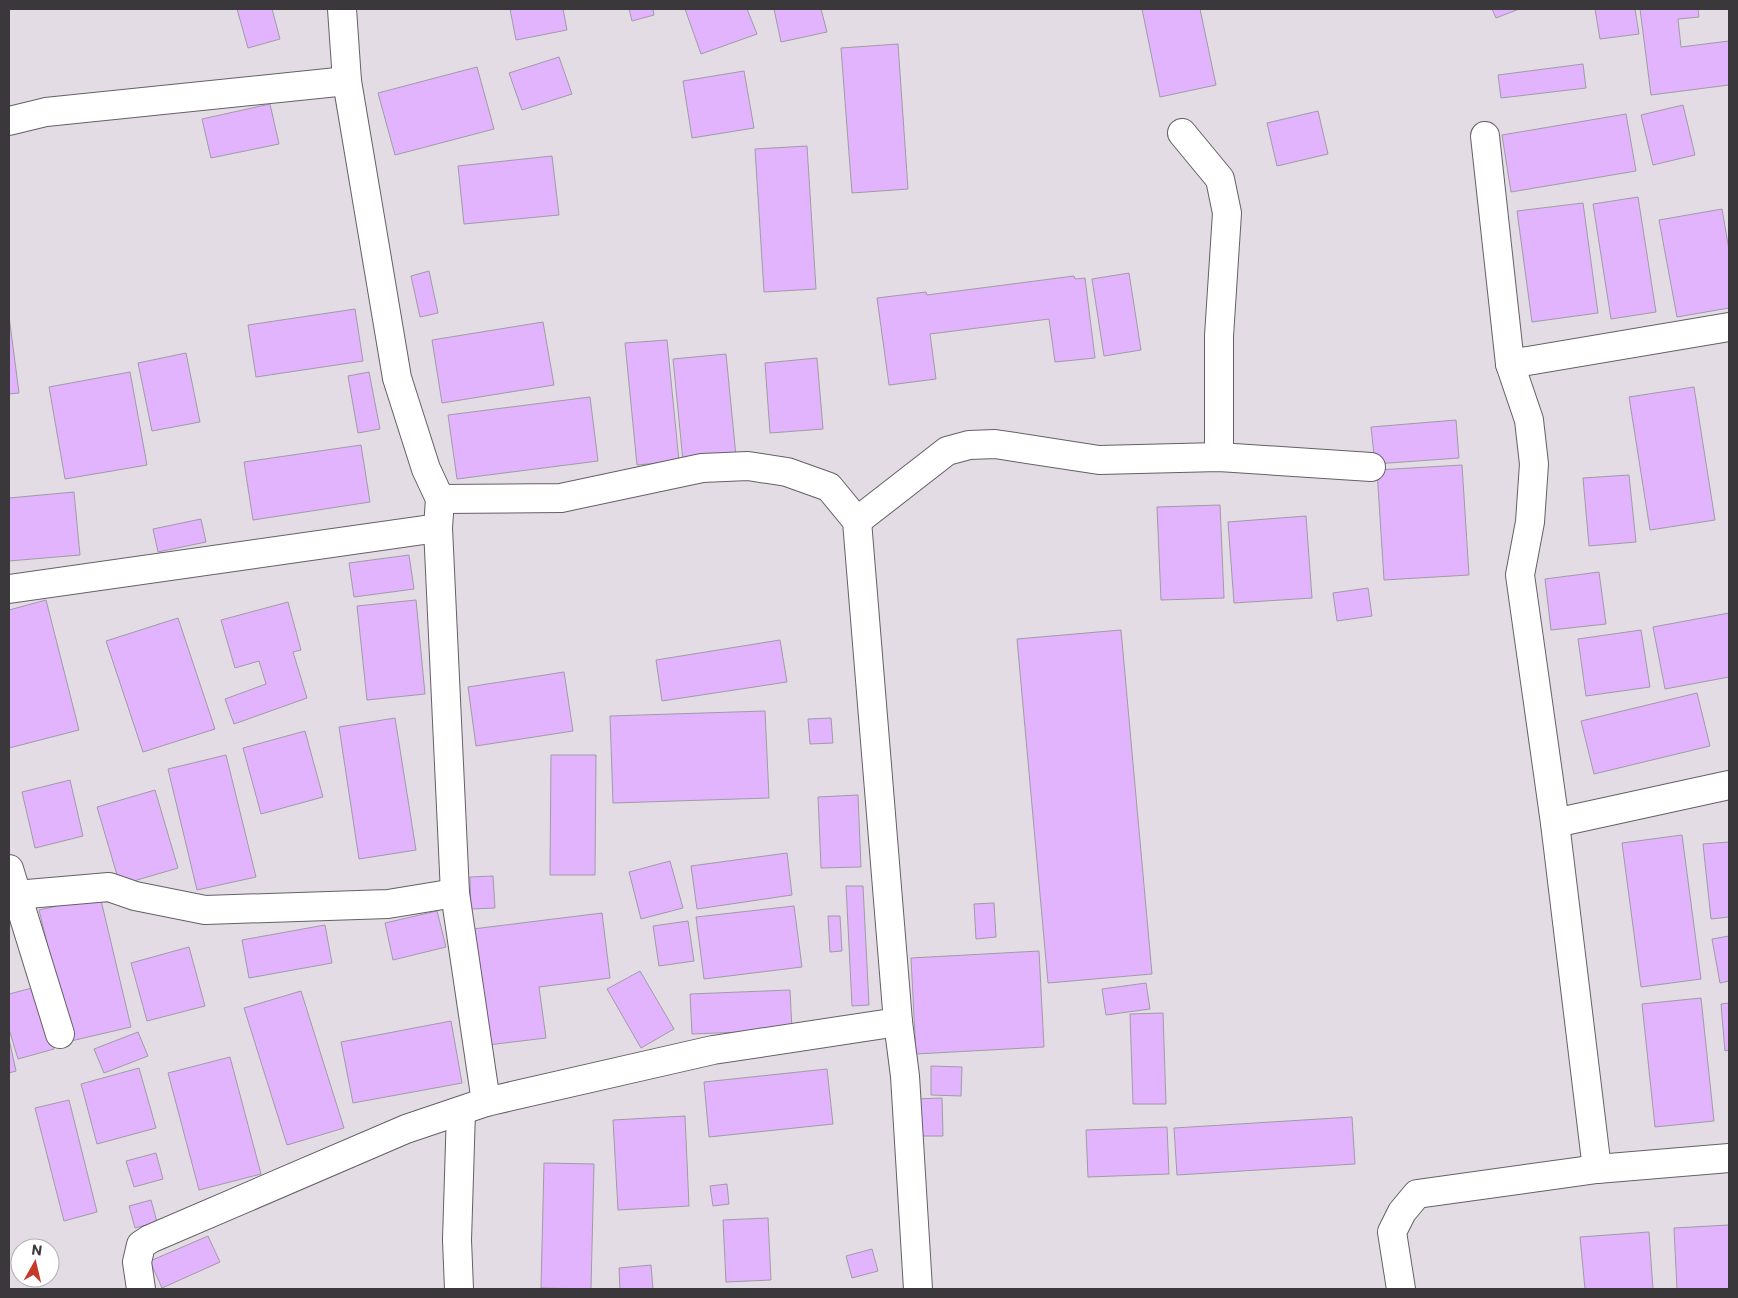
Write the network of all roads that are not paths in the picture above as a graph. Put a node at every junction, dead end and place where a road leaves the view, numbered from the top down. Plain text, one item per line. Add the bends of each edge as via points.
1 (342, 9) edge
2 (347, 81) junction
3 (9, 121) edge
4 (1182, 133) dead end
5 (1485, 136) dead end
6 (1729, 327) edge
7 (1510, 364) junction
8 (1219, 457) junction
9 (1371, 467) dead end
10 (440, 499) junction
11 (857, 521) junction
12 (438, 528) junction
13 (9, 588) edge
14 (1729, 785) edge
15 (1555, 823) junction
16 (9, 869) edge
17 (455, 893) junction
18 (16, 895) junction
19 (898, 1022) junction
20 (60, 1034) dead end
21 (473, 1107) junction
22 (1729, 1158) edge
23 (1597, 1168) junction
24 (141, 1289) edge
25 (459, 1289) edge
26 (918, 1289) edge
27 (1401, 1289) edge

1 - 2 street
2 - 3 street via 46,112
2 - 10 street via 397,378 426,469
4 - 8 street via 1220,179 1227,213 1219,336
5 - 7 street
6 - 7 street
7 - 15 street via 1529,420 1534,464 1530,522 1520,575
8 - 9 street
8 - 11 street via 1099,460 995,444 968,445 947,451
10 - 11 street via 562,498 702,468 748,466 787,472 830,487
10 - 12 street
11 - 19 street
12 - 13 street
12 - 17 street
14 - 15 street
15 - 23 street
16 - 18 street
17 - 18 street via 388,904 205,910 135,896 109,887
17 - 21 street
18 - 20 street
19 - 21 street via 713,1050
19 - 26 street
21 - 24 street via 406,1129 150,1239 142,1245 137,1262
21 - 25 street via 457,1240
22 - 23 street
23 - 27 street via 1417,1194 1402,1212 1392,1232

